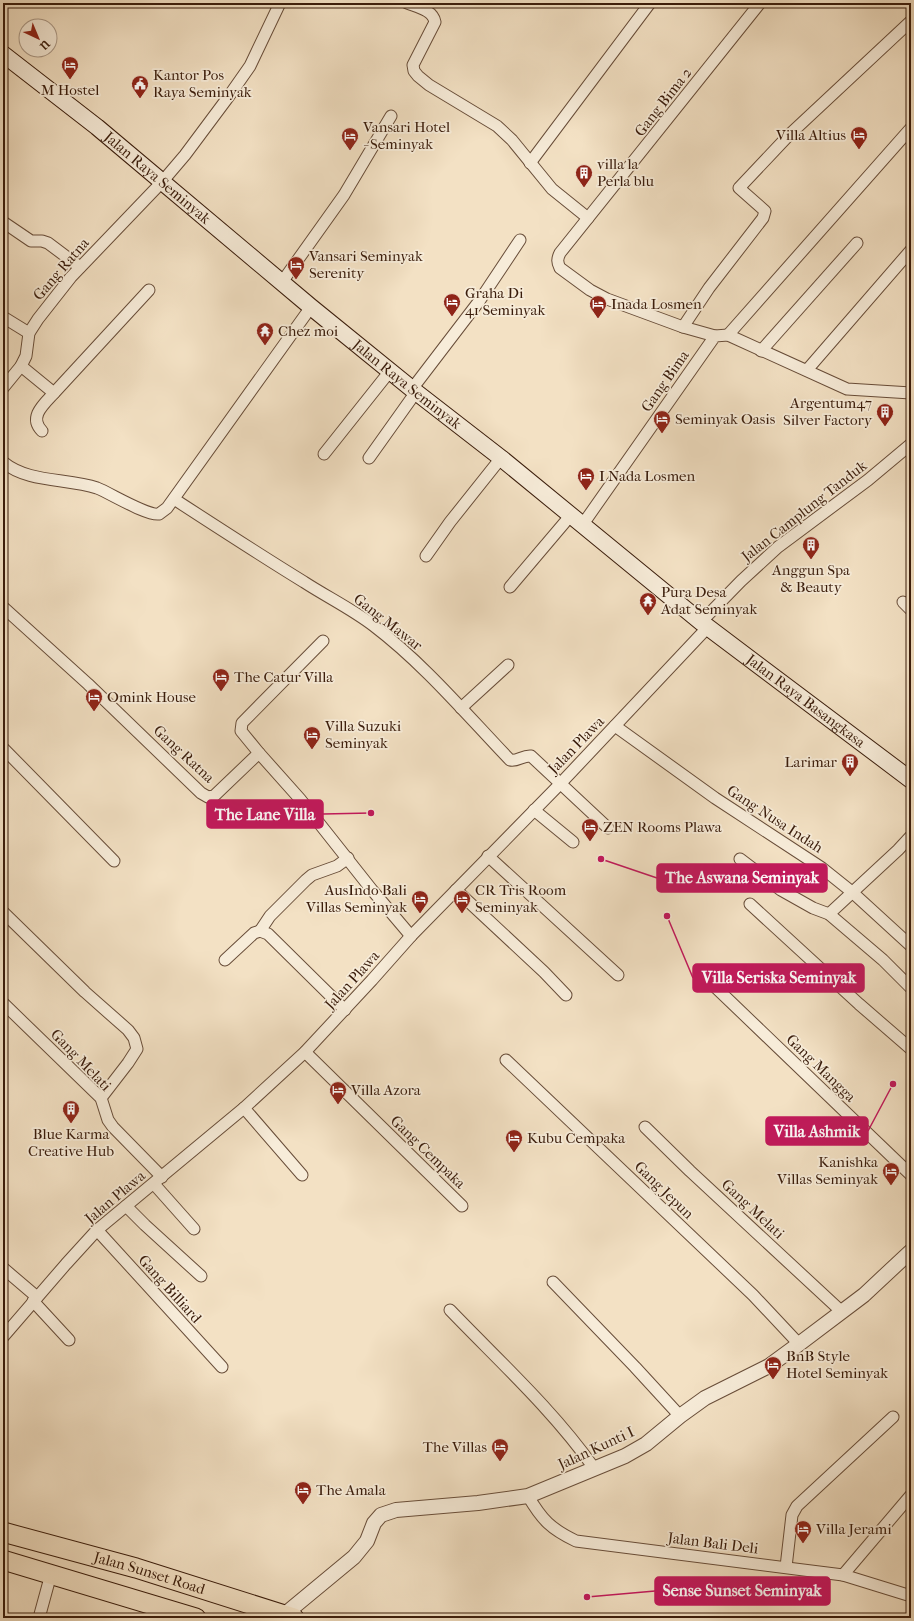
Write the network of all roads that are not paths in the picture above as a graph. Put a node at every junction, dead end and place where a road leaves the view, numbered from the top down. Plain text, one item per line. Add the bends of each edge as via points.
1 (280, 3) edge
2 (407, 3) edge
3 (650, 3) edge
4 (760, 3) edge
5 (911, 21) edge
6 (3, 54) edge
7 (391, 116) dead end
8 (911, 128) edge
9 (530, 164) junction
10 (162, 182) junction
11 (588, 218) junction
12 (3, 222) edge
13 (520, 240) dead end
14 (856, 242) dead end
15 (911, 250) edge
16 (80, 266) junction
17 (282, 282) junction
18 (149, 290) dead end
19 (311, 307) junction
20 (3, 317) edge
21 (682, 327) junction
22 (29, 333) junction
23 (728, 335) junction
24 (715, 336) junction
25 (761, 351) junction
26 (21, 366) junction
27 (807, 370) junction
28 (390, 371) junction
29 (3, 388) edge
30 (414, 390) junction
31 (54, 393) junction
32 (911, 394) edge
33 (42, 431) dead end
34 (911, 444) edge
35 (324, 454) dead end
36 (369, 458) dead end
37 (501, 458) junction
38 (5, 466) edge
39 (174, 499) junction
40 (577, 520) junction
41 (426, 556) dead end
42 (510, 587) dead end
43 (902, 602) dead end
44 (3, 607) edge
45 (911, 610) edge
46 (705, 624) junction
47 (323, 641) dead end
48 (508, 665) dead end
49 (461, 708) junction
50 (615, 726) junction
51 (3, 748) edge
52 (259, 753) junction
53 (911, 780) edge
54 (561, 783) junction
55 (534, 810) junction
56 (608, 828) dead end
57 (911, 836) edge
58 (573, 842) dead end
59 (488, 856) junction
60 (348, 858) junction
61 (740, 859) dead end
62 (114, 861) dead end
63 (456, 890) junction
64 (852, 892) junction
65 (750, 904) dead end
66 (3, 912) edge
67 (829, 914) junction
68 (260, 931) junction
69 (411, 936) junction
70 (911, 946) edge
71 (225, 960) dead end
72 (618, 975) dead end
73 (711, 983) dead end
74 (911, 988) edge
75 (566, 995) dead end
76 (3, 1003) edge
77 (345, 1010) junction
78 (911, 1049) edge
79 (305, 1052) junction
80 (506, 1060) dead end
81 (101, 1098) junction
82 (244, 1108) junction
83 (645, 1127) dead end
84 (911, 1174) edge
85 (302, 1175) dead end
86 (158, 1180) junction
87 (126, 1206) junction
88 (462, 1206) dead end
89 (194, 1229) dead end
90 (97, 1230) junction
91 (911, 1251) edge
92 (3, 1268) edge
93 (201, 1276) dead end
94 (553, 1282) dead end
95 (35, 1299) junction
96 (450, 1310) dead end
97 (842, 1312) junction
98 (3, 1337) edge
99 (69, 1340) dead end
100 (799, 1344) junction
101 (222, 1367) dead end
102 (680, 1416) junction
103 (893, 1417) dead end
104 (594, 1468) junction
105 (911, 1495) edge
106 (528, 1496) junction
107 (3, 1532) edge
108 (3, 1560) edge
109 (786, 1567) junction
110 (51, 1574) junction
111 (843, 1575) junction
112 (911, 1596) edge
113 (287, 1617) edge
114 (39, 1618) edge
115 (196, 1618) edge

1 - 10 street, Gang Ratna via 250,66 185,155
2 - 9 street via 430,13 435,22 413,64 414,71 429,85 497,126 512,140
3 - 9 street
4 - 11 street, Gang Bima 2
5 - 21 street via 788,135 739,188 765,211 763,218
6 - 10 main road, Jalan Raya Seminyak
7 - 17 street via 344,195
8 - 23 street
9 - 11 street via 552,189
10 - 16 street, Gang Ratna
10 - 17 main road, Jalan Raya Seminyak
11 - 21 street, Gang Bima 2 via 560,253 557,262 560,268 607,299
12 - 16 street via 31,241 48,243
13 - 30 street
14 - 25 street
15 - 27 street
16 - 22 street, Gang Ratna
17 - 19 main road, Jalan Raya Seminyak
18 - 31 street
19 - 28 main road, Jalan Raya Seminyak
19 - 39 street
20 - 22 street
21 - 24 street
22 - 26 street, Gang Ratna via 26,356
23 - 24 street
23 - 25 street
24 - 40 street, Gang Bima
25 - 27 street
26 - 29 street, Gang Ratna
26 - 31 street
27 - 32 street via 847,389
28 - 30 main road, Jalan Raya Seminyak
28 - 35 street
30 - 36 street
30 - 37 main road, Jalan Raya Seminyak
31 - 33 street via 36,416 36,424
34 - 46 street, Jalan Camplung Tanduk via 868,480 778,546 741,581
37 - 40 main road, Jalan Raya Seminyak
37 - 41 street
38 - 39 street via 28,474 75,482 98,489 155,515 167,508
39 - 49 street, Gang Mawar via 373,626 418,665
40 - 42 street, Gang Bima
40 - 46 main road, Jalan Raya Seminyak
43 - 45 street
44 - 52 street, Gang Ratna via 88,684 200,793 208,797 214,796
46 - 50 street, Jalan Plawa
46 - 53 main road, Jalan Raya Basangkasa
47 - 52 street via 242,723 241,731
48 - 49 street
49 - 54 street, Gang Mawar via 510,760 531,756
50 - 54 street, Jalan Plawa
50 - 64 street, Gang Nusa Indah via 715,798 822,868
51 - 62 street
52 - 60 street
54 - 55 street, Jalan Plawa
54 - 56 street
55 - 58 street
55 - 59 street, Jalan Plawa
57 - 64 street
59 - 63 street, Jalan Plawa
59 - 72 street
60 - 68 street via 336,866 312,875 270,916
60 - 69 street
61 - 67 street via 781,890 812,908
63 - 69 street, Jalan Plawa
63 - 75 street
64 - 67 street
64 - 70 street, Gang Nusa Indah
65 - 78 street
66 - 81 street via 134,1038 137,1049
67 - 74 street via 883,960
68 - 71 street via 254,933
68 - 77 street via 268,934
69 - 77 street, Jalan Plawa
73 - 84 street, Gang Mangga
76 - 81 street, Gang Melati
77 - 79 street, Jalan Plawa
79 - 82 street, Jalan Plawa
79 - 88 street, Gang Cempaka
80 - 100 street, Gang Jepun via 753,1295
81 - 86 street, Gang Melati via 108,1120
82 - 85 street
82 - 86 street, Jalan Plawa
83 - 97 street, Gang Melati
86 - 87 street, Jalan Plawa
86 - 89 street, Gang Melati
87 - 90 street, Jalan Plawa
87 - 93 street
90 - 95 street, Jalan Plawa
90 - 101 street, Gang Billiard
91 - 97 street, Jalan Kunti I
92 - 95 street
94 - 102 street
95 - 98 street, Jalan Plawa
95 - 99 street
96 - 104 street via 534,1397
97 - 100 street, Jalan Kunti I
100 - 102 street, Jalan Kunti I via 769,1366 712,1394
102 - 104 street, Jalan Kunti I via 646,1444
103 - 109 street via 798,1506 792,1515
104 - 106 street, Jalan Kunti I
105 - 111 street
106 - 109 street, Jalan Bali Deli via 548,1524 576,1540
106 - 113 street, Jalan Kunti I via 387,1511 381,1514 374,1523 367,1541 354,1557
107 - 113 highway, Jalan Sunset Road via 136,1568
108 - 110 highway, Jalan Sunset Road
109 - 111 street, Jalan Bali Deli
110 - 114 street
110 - 115 highway, Jalan Sunset Road
111 - 112 street, Jalan Bali Deli

